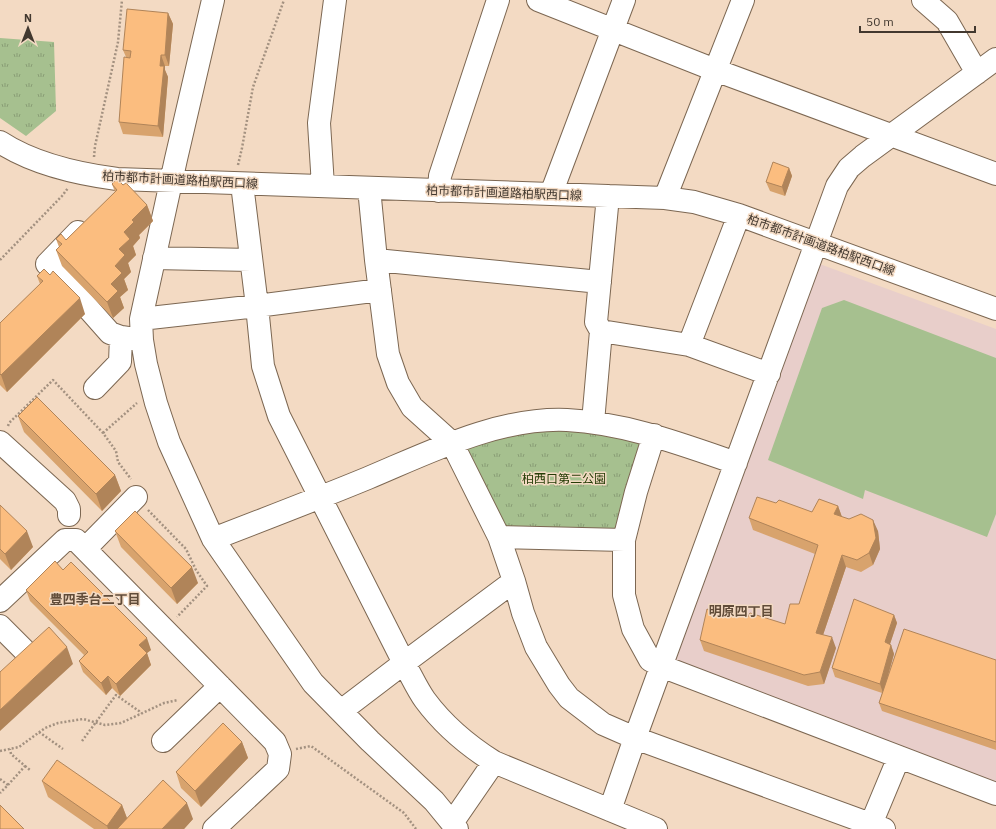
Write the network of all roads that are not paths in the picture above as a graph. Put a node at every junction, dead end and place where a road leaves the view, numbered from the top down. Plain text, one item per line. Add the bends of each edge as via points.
1 (213, 0) edge
2 (335, 0) edge
3 (538, 0) edge
4 (624, 0) edge
5 (743, 0) edge
6 (923, 0) edge
7 (490, 2) edge
8 (613, 29) junction
9 (996, 59) edge
10 (715, 70) junction
11 (977, 73) junction
12 (892, 136) junction
13 (0, 142) edge
14 (996, 174) edge
15 (239, 177) junction
16 (171, 181) junction
17 (323, 186) junction
18 (369, 188) junction
19 (439, 191) junction
20 (551, 194) junction
21 (608, 196) junction
22 (665, 198) junction
23 (739, 215) junction
24 (89, 221) edge
25 (816, 243) junction
26 (154, 258) junction
27 (251, 260) junction
28 (376, 260) junction
29 (600, 282) junction
30 (380, 290) junction
31 (257, 306) junction
32 (996, 309) edge
33 (601, 331) junction
34 (134, 332) junction
35 (689, 345) junction
36 (769, 374) junction
37 (95, 388) dead end
38 (593, 422) junction
39 (654, 435) junction
40 (0, 442) edge
41 (452, 443) junction
42 (736, 463) junction
43 (136, 497) dead end
44 (320, 498) junction
45 (69, 515) dead end
46 (499, 537) junction
47 (214, 539) junction
48 (624, 540) junction
49 (86, 550) junction
50 (514, 581) junction
51 (0, 601) edge
52 (0, 626) edge
53 (24, 650) edge
54 (404, 663) junction
55 (661, 666) junction
56 (213, 692) junction
57 (341, 711) junction
58 (634, 738) junction
59 (163, 741) dead end
60 (899, 757) junction
61 (494, 762) junction
62 (996, 794) edge
63 (610, 810) junction
64 (455, 826) edge
65 (875, 827) edge
66 (214, 829) edge
67 (656, 829) edge

1 - 16 street
2 - 17 street via 319,123
3 - 8 street
4 - 8 street
5 - 10 street
6 - 11 street via 947,21
7 - 19 street via 440,176
8 - 10 street
8 - 20 street
9 - 11 street
10 - 12 street
10 - 22 street
11 - 12 street
12 - 14 street
12 - 25 street via 849,168 837,186
13 - 16 street, 柏市都市計画道路柏駅西口線 via 38,160 92,176
15 - 16 street, 柏市都市計画道路柏駅西口線
15 - 17 street, 柏市都市計画道路柏駅西口線
15 - 27 street
16 - 26 street
17 - 18 street, 柏市都市計画道路柏駅西口線
18 - 19 street, 柏市都市計画道路柏駅西口線
18 - 28 street
19 - 20 street, 柏市都市計画道路柏駅西口線
20 - 21 street, 柏市都市計画道路柏駅西口線
21 - 22 street, 柏市都市計画道路柏駅西口線
21 - 29 street
22 - 23 street, 柏市都市計画道路柏駅西口線 via 694,202
23 - 25 street, 柏市都市計画道路柏駅西口線
23 - 35 street
24 - 34 street via 47,264 50,278 110,333
25 - 32 street, 柏市都市計画道路柏駅西口線
25 - 36 street
26 - 27 street
26 - 34 street
27 - 31 street
28 - 29 street
28 - 30 street
29 - 33 street via 596,322
30 - 31 street
30 - 41 street via 388,354 398,383 412,407
31 - 34 street
31 - 44 street via 263,366 279,416
33 - 35 street
33 - 38 street
34 - 37 street via 120,362
34 - 47 street via 169,442
35 - 36 street
36 - 42 street
38 - 39 street
38 - 41 street via 531,421 508,425
39 - 42 street
39 - 48 street
40 - 45 street via 65,501
41 - 44 street
41 - 46 street
42 - 55 street
43 - 49 street
44 - 47 street
44 - 54 street
46 - 48 street
46 - 50 street
47 - 57 street via 313,683
48 - 55 street via 624,595 633,629 650,660
49 - 51 street via 76,540 65,540
49 - 56 street
50 - 54 street
50 - 58 street via 536,647 569,698 602,724
52 - 53 street
54 - 57 street
54 - 61 street via 425,700 448,728 470,747
55 - 58 street
55 - 60 street
56 - 59 street
56 - 66 street via 275,742 280,754 278,769
57 - 64 street via 370,742 416,782
58 - 63 street
58 - 65 street
60 - 62 street
60 - 65 street
61 - 63 street
61 - 64 street
63 - 67 street

